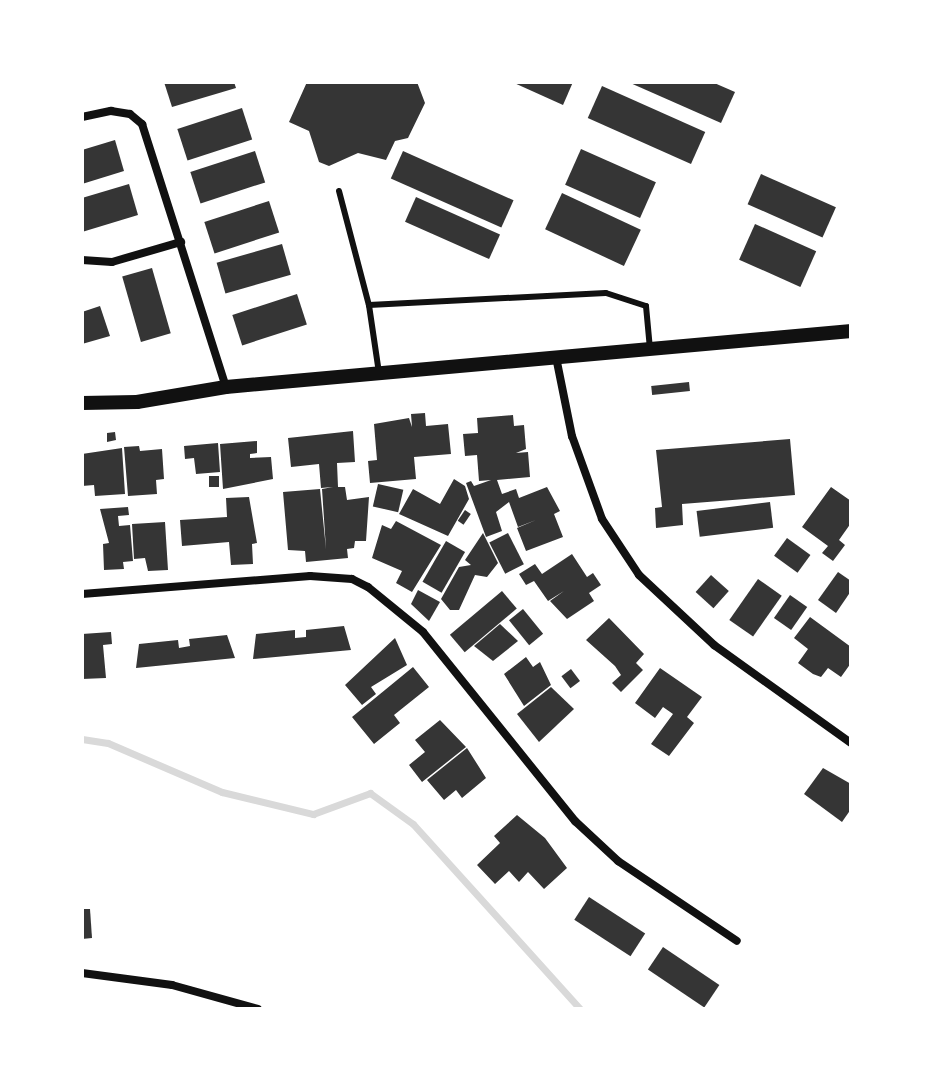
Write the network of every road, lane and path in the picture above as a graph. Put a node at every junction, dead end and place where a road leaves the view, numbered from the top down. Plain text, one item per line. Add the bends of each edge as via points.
1 (82, 117) edge
2 (339, 191) dead end
3 (181, 242) junction
4 (82, 260) edge
5 (369, 305) junction
6 (851, 331) edge
7 (650, 349) junction
8 (556, 357) junction
9 (379, 373) junction
10 (226, 387) junction
11 (82, 403) edge
12 (82, 594) edge
13 (851, 743) edge
14 (737, 941) dead end
15 (82, 973) edge
16 (258, 1009) edge

1 - 3 street via 111,111 130,114 142,124
2 - 5 lane
3 - 4 street via 112,262
3 - 10 street
5 - 7 lane via 614,294 646,306
5 - 9 lane
6 - 7 street
7 - 8 street
8 - 9 street
8 - 13 street via 572,436 597,505 639,575 703,637
9 - 10 street
10 - 11 street via 137,402
12 - 14 street via 310,576 352,579 368,587 423,632 575,821 618,861
15 - 16 street via 172,985

